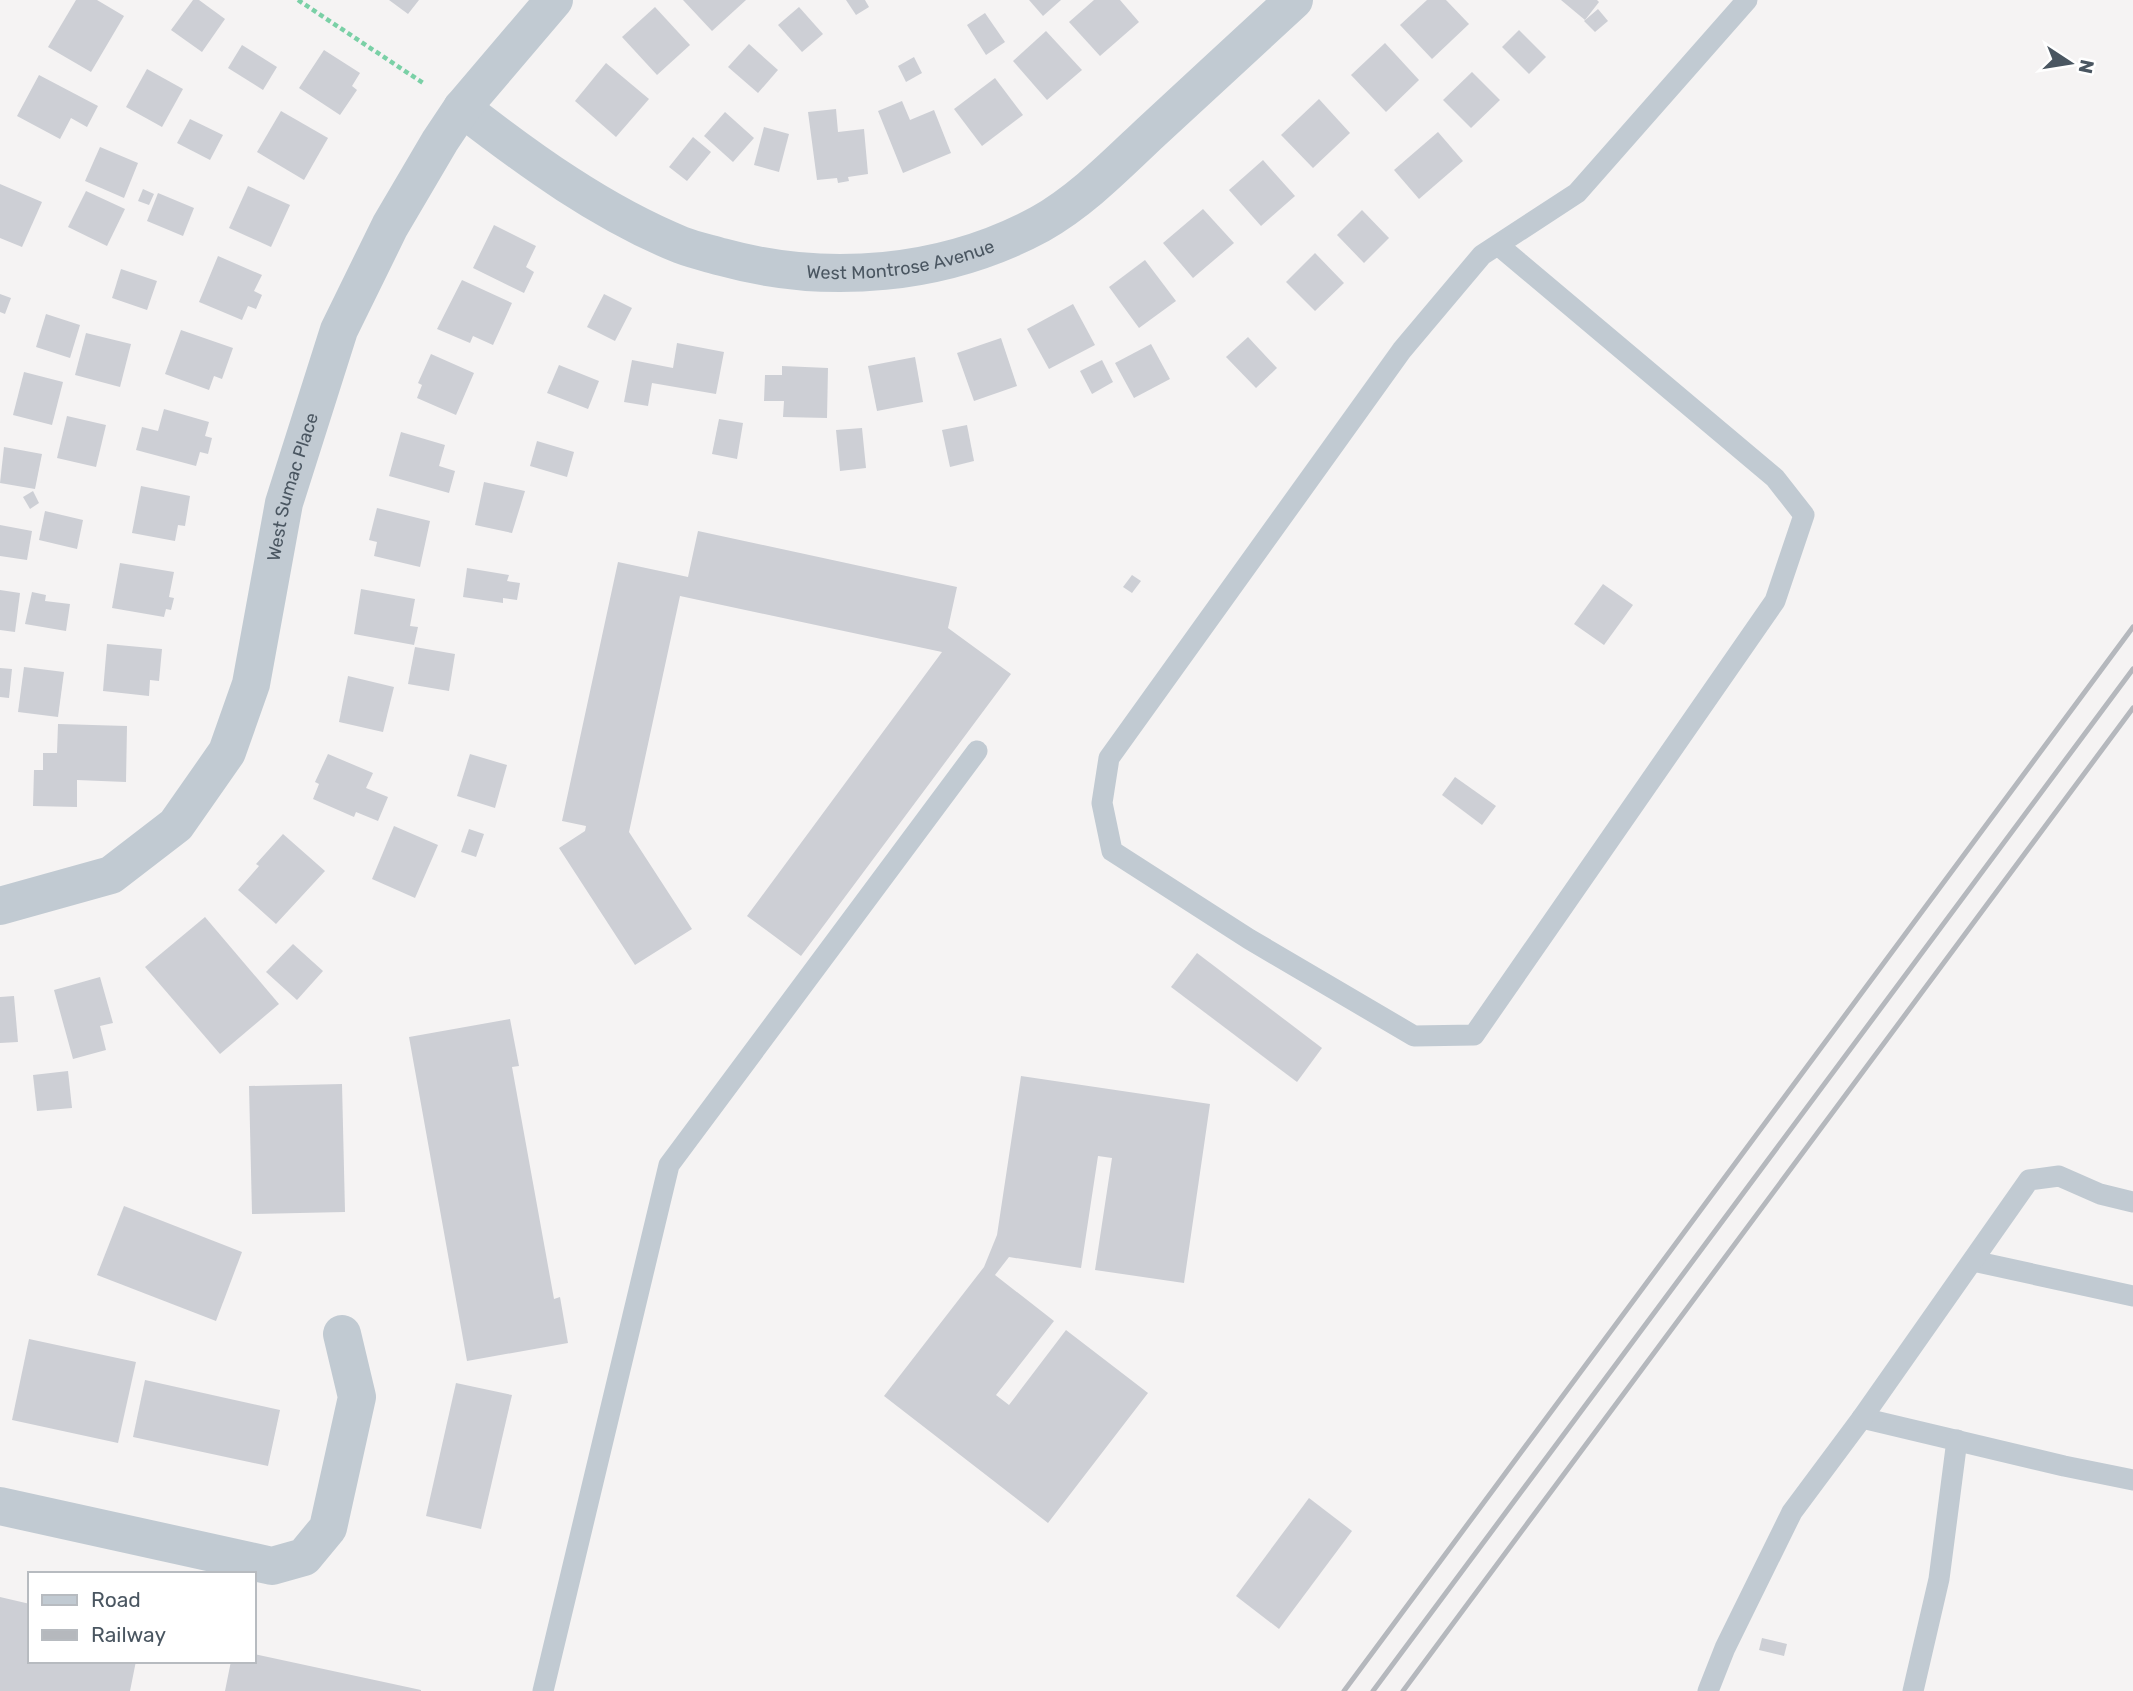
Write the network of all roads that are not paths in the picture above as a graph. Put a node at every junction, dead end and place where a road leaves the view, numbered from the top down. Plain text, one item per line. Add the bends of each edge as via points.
1 (554, 0) edge
2 (1294, 0) edge
3 (1747, 0) edge
4 (462, 108) junction
5 (1498, 245) junction
6 (977, 751) dead end
7 (0, 906) edge
8 (2133, 1202) edge
9 (1973, 1261) junction
10 (2133, 1296) edge
11 (342, 1334) dead end
12 (1862, 1418) junction
13 (1957, 1440) junction
14 (2133, 1480) edge
15 (0, 1506) edge
16 (543, 1691) edge
17 (1707, 1691) edge
18 (1913, 1691) edge

1 - 4 street, West Sumac Place
2 - 4 street, West Montrose Avenue via 1116,165 1041,223 949,258 865,274 772,269 683,246 586,195
3 - 5 lane via 1577,193
4 - 7 street, West Sumac Place via 390,226 339,330 284,503 251,684 227,752 176,825 111,875
5 - 5 lane via 1482,255 1402,350 1109,758 1102,803 1112,851 1414,1036 1474,1035 1775,601 1804,515 1775,478
6 - 16 lane via 669,1165
8 - 9 lane via 2059,1176 2029,1180
9 - 10 lane
9 - 12 lane
11 - 15 street via 357,1398 328,1528 304,1557 272,1566
12 - 13 lane
12 - 17 lane via 1792,1512
13 - 14 lane
13 - 18 lane via 1939,1579

